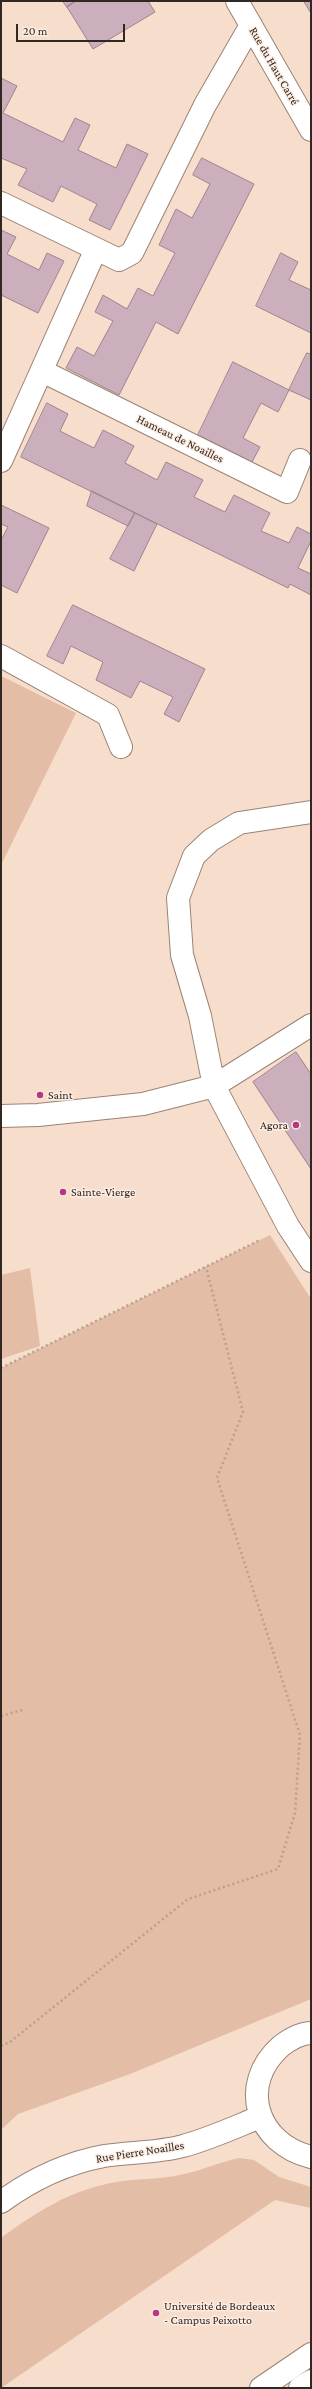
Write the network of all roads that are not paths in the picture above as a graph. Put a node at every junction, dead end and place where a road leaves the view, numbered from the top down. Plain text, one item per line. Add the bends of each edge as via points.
1 (236, 1) edge
2 (251, 25) junction
3 (311, 130) edge
4 (1, 202) edge
5 (96, 249) junction
6 (42, 371) junction
7 (300, 460) dead end
8 (1, 461) edge
9 (1, 656) edge
10 (121, 748) dead end
11 (311, 812) edge
12 (311, 1025) edge
13 (214, 1086) junction
14 (1, 1116) edge
15 (311, 1261) edge
16 (311, 2033) edge
17 (260, 2117) junction
18 (311, 2157) edge
19 (1, 2202) edge
20 (311, 2354) edge
21 (311, 2381) edge
22 (261, 2388) edge
23 (300, 2388) edge

1 - 2 street, Rue du Haut Carré
2 - 3 street, Rue du Haut Carré
2 - 5 street via 205,105 132,253 119,260
4 - 5 street
5 - 6 street
6 - 7 street, Hameau de Noailles via 287,492
6 - 8 street
9 - 10 street via 108,715
11 - 13 street via 239,823 212,840 194,856 183,882 178,898 182,955 200,1016
12 - 13 street
13 - 14 street via 143,1104
13 - 15 street via 288,1226
16 - 17 street via 287,2042 271,2056 260,2074 256,2095
17 - 18 street via 268,2132 282,2145 297,2154
17 - 19 street, Rue Pierre Noailles via 183,2146 103,2156 46,2174
20 - 22 street
21 - 23 street

